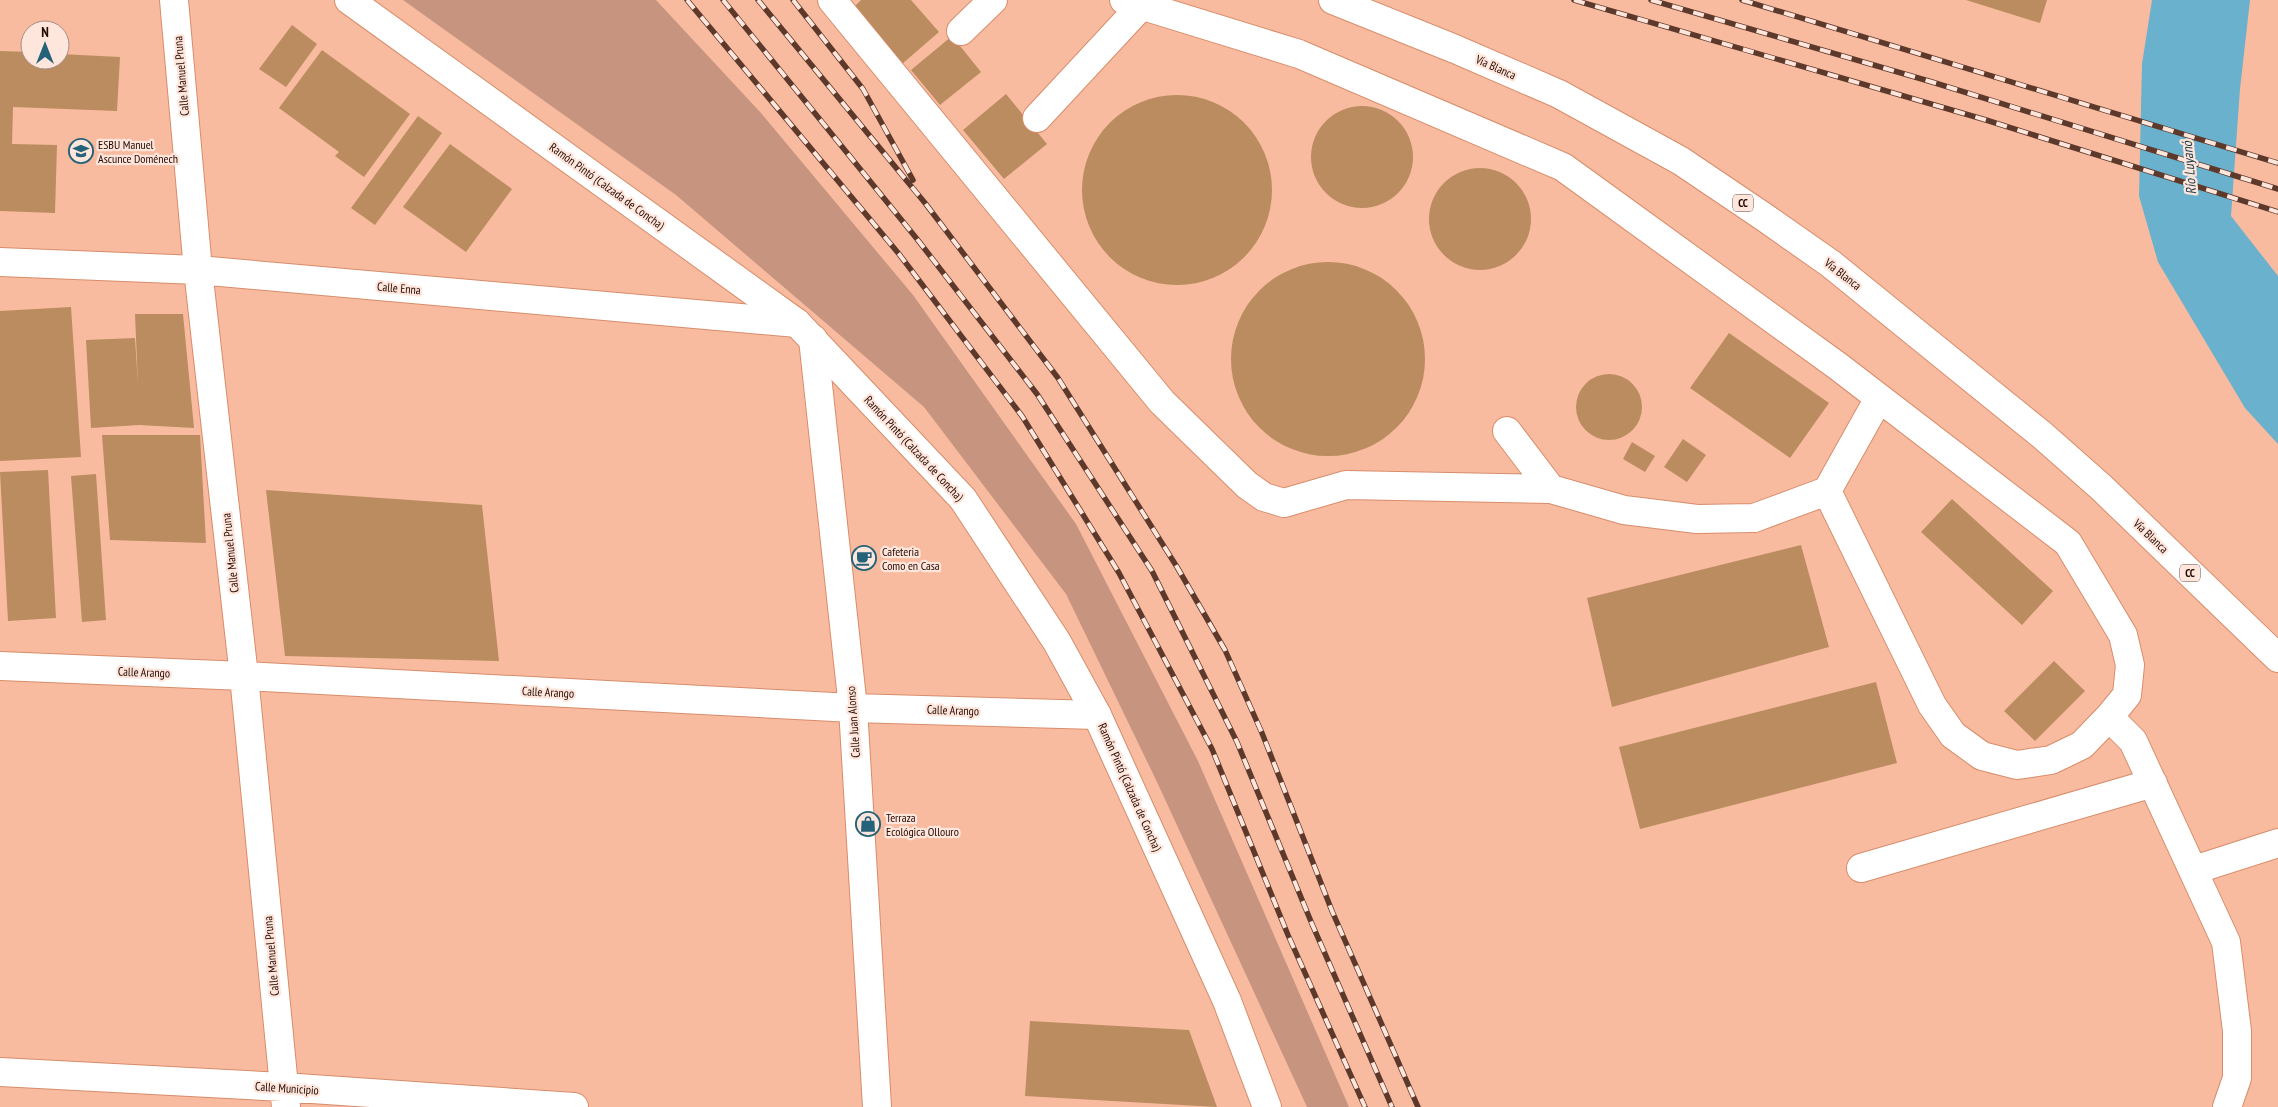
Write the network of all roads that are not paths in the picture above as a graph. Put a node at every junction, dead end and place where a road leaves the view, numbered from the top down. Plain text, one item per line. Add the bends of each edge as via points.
1 (174, 0) edge
2 (349, 0) edge
3 (832, 0) edge
4 (992, 0) edge
5 (1333, 0) edge
6 (1133, 3) edge
7 (960, 31) dead end
8 (1037, 118) dead end
9 (0, 262) edge
10 (198, 270) junction
11 (805, 331) junction
12 (1879, 398) junction
13 (1507, 431) dead end
14 (1551, 489) junction
15 (1827, 491) junction
16 (2278, 658) edge
17 (0, 666) edge
18 (244, 676) junction
19 (853, 708) junction
20 (1097, 714) junction
21 (2109, 717) junction
22 (2149, 776) junction
23 (2278, 843) edge
24 (1861, 868) dead end
25 (2194, 870) junction
26 (0, 1072) edge
27 (284, 1097) edge
28 (574, 1107) edge
29 (877, 1107) edge
30 (1267, 1107) edge
31 (2227, 1107) edge

1 - 10 street, Calle Manuel Pruna
2 - 11 street, Ramón Pintó (Calzada de Concha)
3 - 14 street via 1162,402 1246,485 1264,497 1284,503 1346,485
4 - 7 street
5 - 16 street, Vía Blanca / CC via 1559,94 1681,161 1831,264 2042,435 2102,488
6 - 8 street
6 - 12 street via 1299,54 1563,167
9 - 10 street, Calle Enna
10 - 11 street, Calle Enna
10 - 18 street, Calle Manuel Pruna
11 - 19 street, Calle Juan Alonso
11 - 20 street, Ramón Pintó (Calzada de Concha) via 963,499 1057,642
12 - 15 street
12 - 21 street via 2068,543 2123,635 2130,665 2127,695
13 - 14 street
14 - 15 street via 1624,510 1697,519 1754,518
15 - 21 street via 1932,705 1953,735 1982,756 2017,765 2050,760 2082,745
17 - 18 street, Calle Arango
18 - 19 street, Calle Arango
18 - 27 street, Calle Manuel Pruna
19 - 20 street, Calle Arango
19 - 29 street, Calle Juan Alonso
20 - 30 street, Ramón Pintó (Calzada de Concha) via 1227,1001
21 - 22 street via 2133,741
22 - 24 street
22 - 25 street
23 - 25 street
25 - 31 street via 2226,942 2238,1031 2238,1078
26 - 27 street, Calle Municipio
27 - 28 street, Calle Municipio

